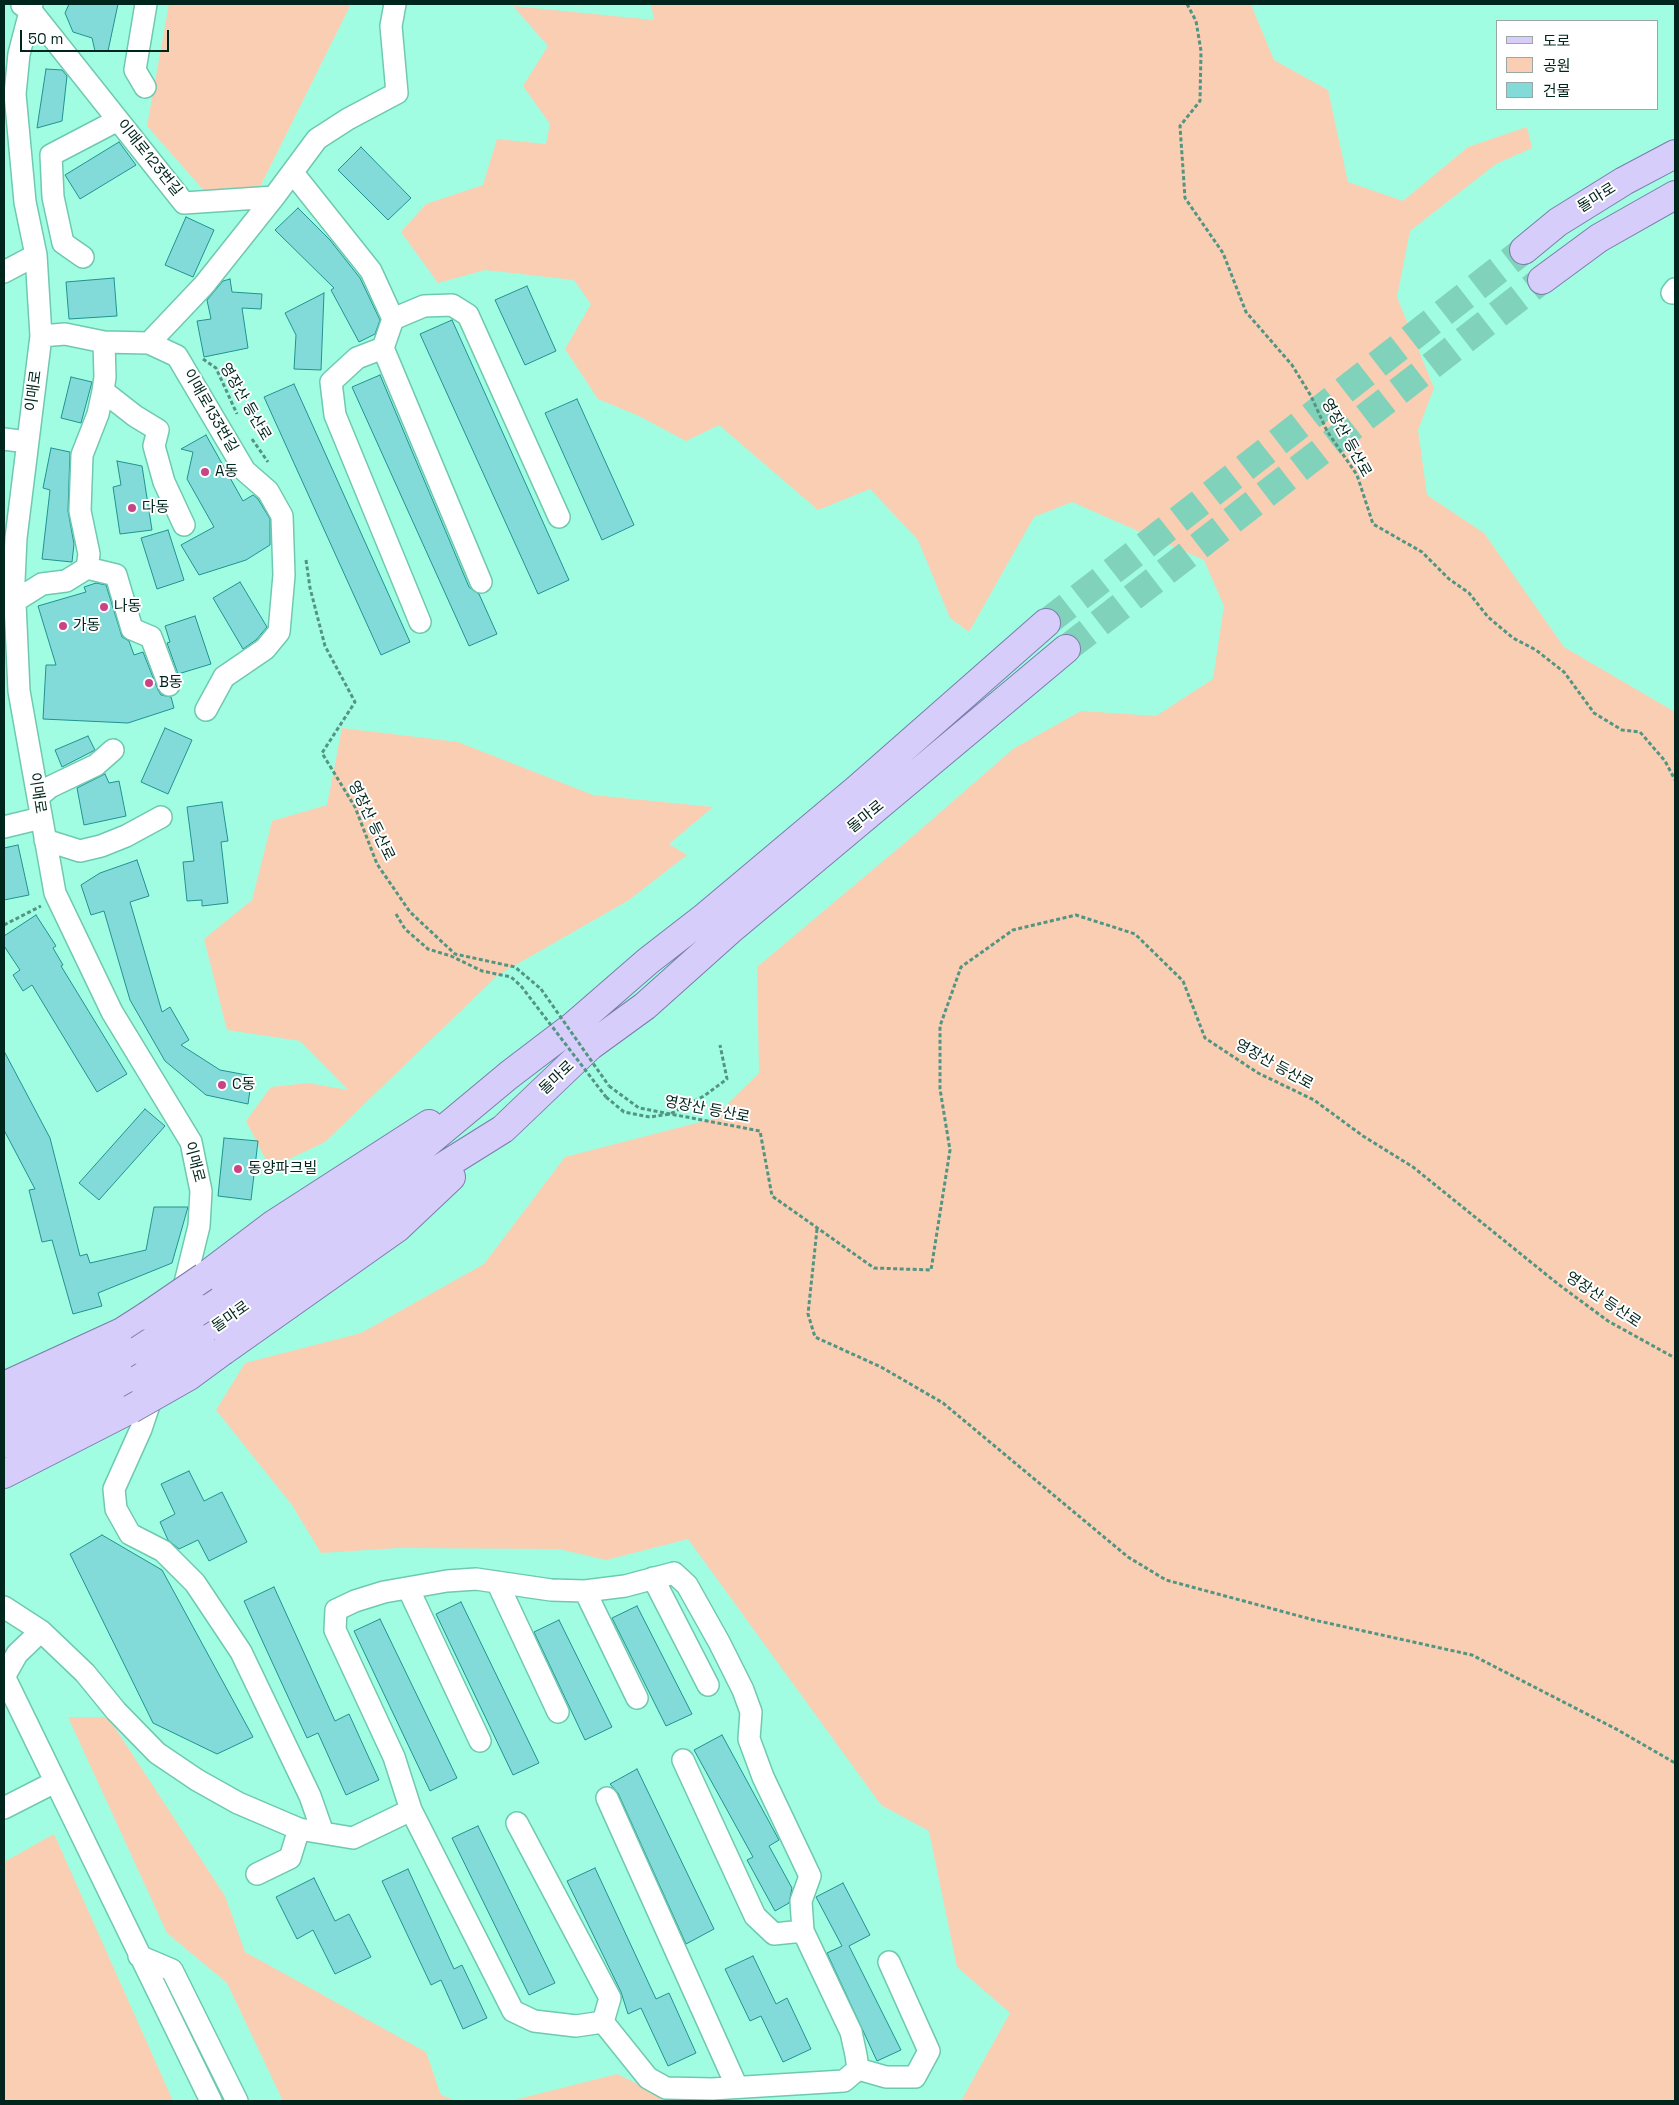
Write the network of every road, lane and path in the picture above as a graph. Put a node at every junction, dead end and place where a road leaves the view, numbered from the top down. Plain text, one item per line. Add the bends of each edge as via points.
1 (146, 4) edge
2 (395, 4) edge
3 (1187, 4) edge
4 (27, 5) edge
5 (145, 87) dead end
6 (118, 120) junction
7 (1675, 154) edge
8 (293, 173) junction
9 (1675, 195) edge
10 (274, 197) junction
11 (1524, 250) tunnel mouth
12 (4, 254) edge
13 (36, 255) junction
14 (83, 257) dead end
15 (4, 272) edge
16 (1542, 280) tunnel mouth
17 (393, 319) junction
18 (41, 336) junction
19 (104, 342) junction
20 (149, 343) junction
21 (383, 348) junction
22 (202, 358) dead end
23 (103, 391) junction
24 (238, 417) dead end
25 (248, 432) dead end
26 (4, 439) edge
27 (27, 442) junction
28 (273, 470) dead end
29 (559, 517) dead end
30 (184, 525) dead end
31 (10, 537) edge
32 (305, 554) dead end
33 (87, 568) junction
34 (481, 582) dead end
35 (15, 601) junction
36 (420, 622) dead end
37 (1046, 623) tunnel mouth
38 (1066, 649) tunnel mouth
39 (169, 685) dead end
40 (206, 710) dead end
41 (113, 750) dead end
42 (1675, 780) edge
43 (38, 797) junction
44 (161, 817) dead end
45 (41, 818) junction
46 (4, 827) edge
47 (45, 840) junction
48 (57, 898) junction
49 (396, 914) dead end
50 (4, 925) edge
51 (720, 1045) dead end
52 (509, 1075) junction
53 (670, 1114) junction
54 (503, 1128) junction
55 (817, 1230) junction
56 (1675, 1358) edge
57 (4, 1386) edge
58 (4, 1413) edge
59 (4, 1443) edge
60 (4, 1474) edge
61 (653, 1578) junction
62 (497, 1582) junction
63 (408, 1588) junction
64 (585, 1591) junction
65 (4, 1607) edge
66 (41, 1631) junction
67 (4, 1677) edge
68 (708, 1685) dead end
69 (637, 1698) dead end
70 (558, 1712) dead end
71 (480, 1740) dead end
72 (683, 1760) dead end
73 (1675, 1763) edge
74 (55, 1782) junction
75 (607, 1798) dead end
76 (4, 1808) edge
77 (411, 1810) junction
78 (517, 1823) dead end
79 (299, 1829) junction
80 (323, 1833) junction
81 (257, 1874) dead end
82 (803, 1931) junction
83 (139, 1956) junction
84 (889, 1962) dead end
85 (603, 2022) junction
86 (858, 2069) junction
87 (737, 2087) junction
88 (211, 2101) edge
89 (237, 2101) edge

1 - 5 street via 135,70
2 - 8 street via 391,26 397,93 317,139
3 - 42 path, 영장산 등산로 via 1196,21 1201,51 1200,101 1180,126 1185,198 1223,253 1246,312 1292,365 1327,431 1357,475 1373,524 1422,552 1449,579 1469,593 1488,617 1564,672 1594,713 1622,730 1640,732
4 - 6 street, 이매로123번길
4 - 13 street, 이매로 via 15,94 25,202
6 - 10 street, 이매로123번길 via 184,203
6 - 14 street via 52,155 53,197 63,243
7 - 11 main road, 돌마로 via 1558,222
8 - 10 street
8 - 17 street via 371,271
9 - 16 main road via 1599,238
10 - 20 street via 204,285
12 - 13 street
13 - 15 street
13 - 18 street, 이매로
17 - 21 street
17 - 29 street via 424,306 452,305 468,316
18 - 19 street, 이매로133번길 via 65,334
18 - 27 street, 이매로
19 - 20 street, 이매로133번길
19 - 23 street
20 - 40 street, 이매로133번길 via 177,356 245,471 268,491 282,516 284,575 278,632 265,649 224,677
21 - 34 street
21 - 36 street via 357,358 330,382 335,415
22 - 24 path, 영장산 등산로 via 216,368
23 - 30 street via 158,430 154,446 164,482
23 - 33 street via 82,455 80,510 89,554
25 - 28 path, 영장산 등산로
26 - 27 street
27 - 31 street, 이매로
31 - 35 street, 이매로
32 - 53 path, 영장산 등산로, bridge via 325,646 355,702 322,752 355,807 377,864 410,912 455,954 515,967 541,990 608,1086 639,1108
33 - 35 street via 66,581 42,584
33 - 39 street via 116,575 132,629 151,637
35 - 43 street, 이매로 via 20,691
37 - 52 main road, 돌마로 via 714,910
38 - 54 main road, 돌마로 via 645,1006 590,1046
41 - 43 street via 96,764 50,787
43 - 45 street, 이매로
44 - 47 street via 126,836 80,851
45 - 46 street
45 - 47 street, 이매로
47 - 48 street, 이매로
48 - 50 path
48 - 80 street, 이매로 via 112,1012 191,1142 201,1191 199,1226 173,1332 141,1429 114,1489 116,1509 130,1534 163,1551 195,1583 241,1652 310,1796
49 - 53 path, bridge via 405,929 428,949 482,971 511,977 606,1097 624,1112 650,1118
51 - 53 path via 727,1079
52 - 57 main road, bridge via 274,1224 204,1277 122,1332
52 - 58 main road, 돌마로, bridge via 372,1189 202,1309 139,1350
53 - 55 path, 영장산 등산로 via 760,1131 772,1196
54 - 59 main road, 돌마로, bridge via 430,1174 339,1242 139,1379
54 - 60 main road, bridge via 396,1228 189,1376
55 - 56 path, 영장산 등산로 via 874,1268 931,1270 950,1150 940,1089 940,1026 961,967 1013,930 1076,914 1135,934 1183,981 1205,1038 1258,1072 1314,1100 1413,1167 1608,1321
55 - 73 path via 808,1314 815,1337 881,1368 943,1403 1128,1557 1166,1580 1314,1620 1472,1655
61 - 64 street via 626,1586
61 - 68 street
61 - 82 street via 674,1573 687,1585 720,1642 742,1690 751,1712 752,1746 810,1876 800,1901
62 - 63 street via 476,1579
62 - 64 street
62 - 70 street
63 - 71 street
63 - 77 street via 355,1601 336,1610 335,1630 394,1757
64 - 69 street
65 - 66 street
66 - 67 street via 17,1654
66 - 79 street via 85,1673 157,1753 238,1803
67 - 74 street
72 - 82 street via 755,1916 774,1934
74 - 76 street
74 - 83 street
75 - 87 street
77 - 80 street via 353,1838
77 - 85 street via 513,2011 534,2021 576,2026
78 - 85 street via 610,1998
79 - 80 street
79 - 81 street via 290,1858
82 - 86 street via 851,2032
83 - 88 street
83 - 89 street via 172,1970
84 - 86 street via 929,2051 915,2077 886,2077
85 - 87 street via 648,2078 666,2088
86 - 87 street via 844,2081

